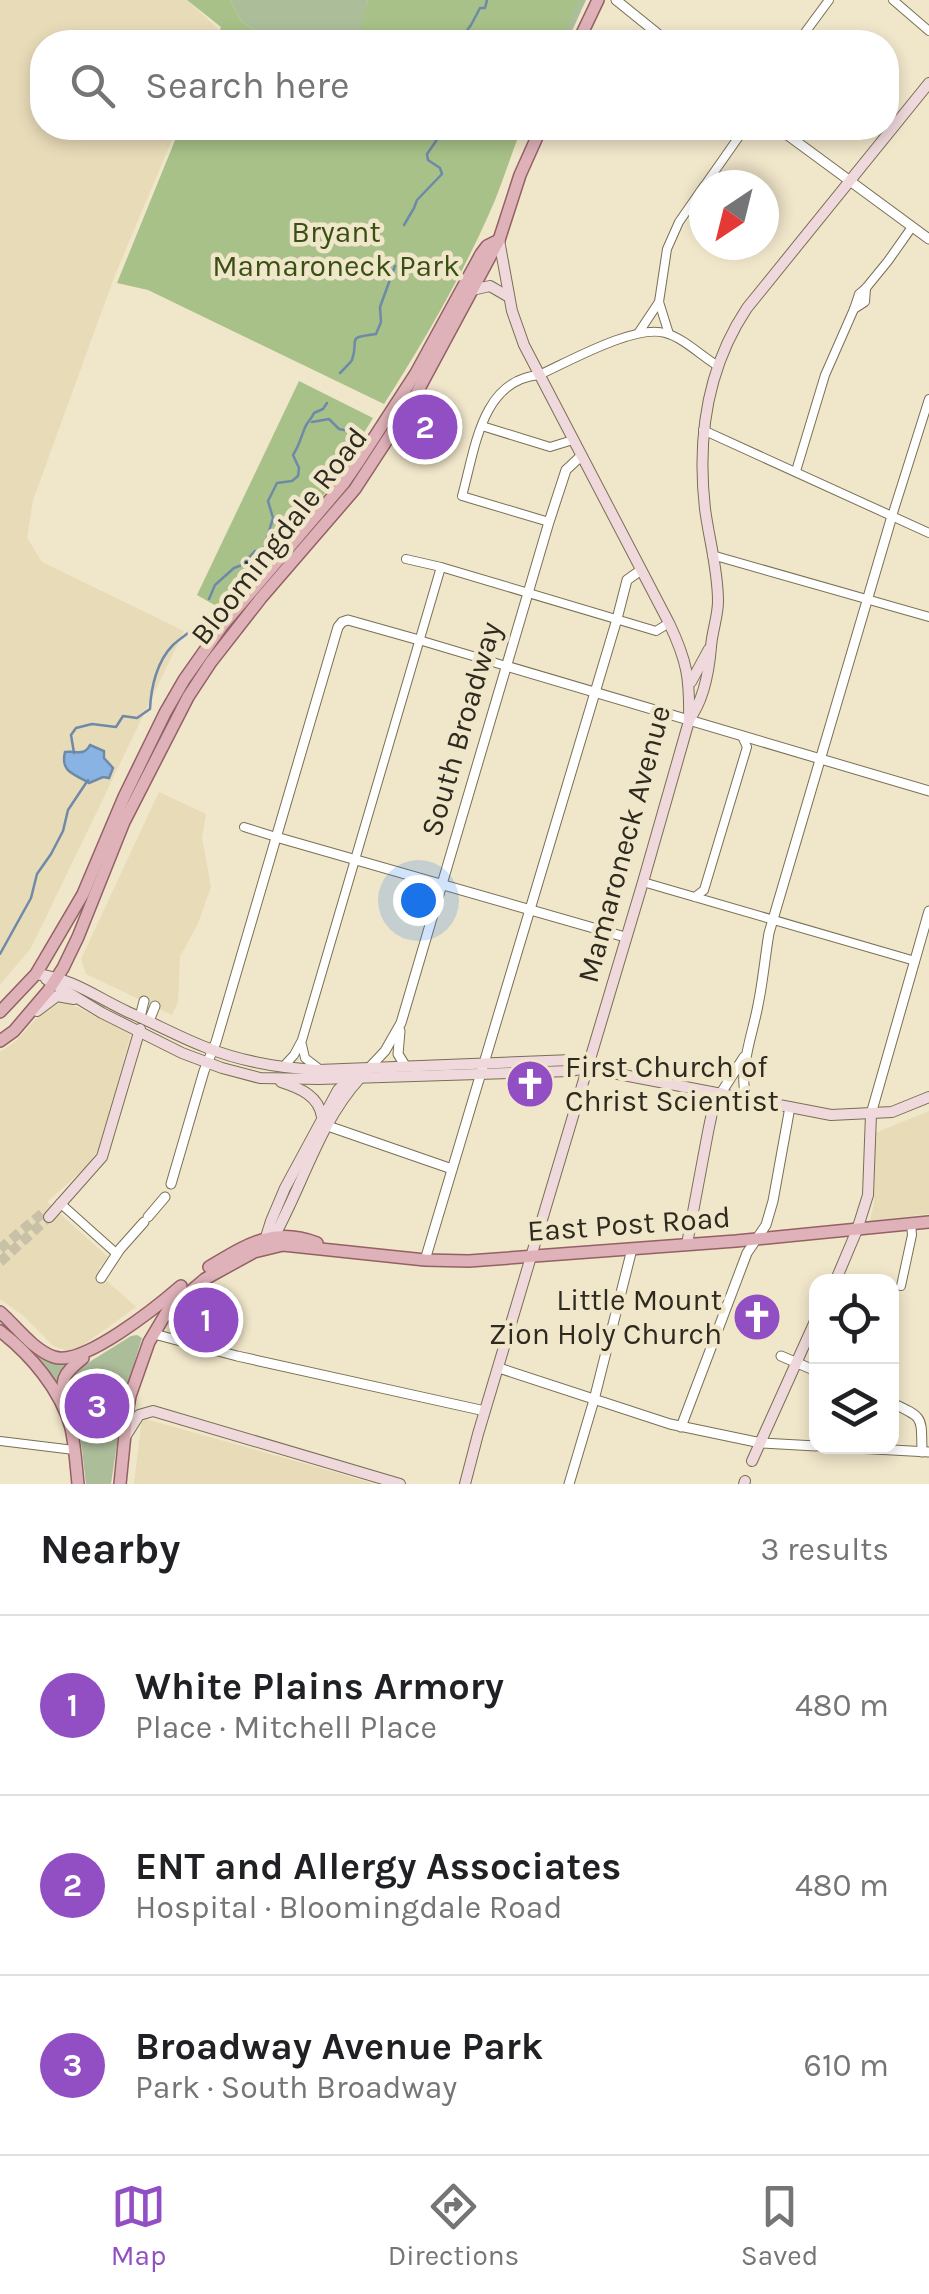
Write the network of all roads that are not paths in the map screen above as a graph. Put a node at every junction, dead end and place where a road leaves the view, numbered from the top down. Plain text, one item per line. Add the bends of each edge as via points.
1 (598, 0) edge
2 (616, 0) edge
3 (892, 0) edge
4 (823, 2) edge
5 (584, 30) edge
6 (653, 30) edge
7 (806, 30) edge
8 (929, 31) edge
9 (929, 83) edge
10 (899, 119) edge
11 (536, 140) edge
12 (736, 140) edge
13 (794, 140) edge
14 (882, 140) edge
15 (715, 170) edge
16 (849, 180) junction
17 (689, 207) edge
18 (912, 227) junction
19 (929, 239) edge
20 (499, 240) junction
21 (472, 290) junction
22 (509, 297) junction
23 (660, 302) junction
24 (639, 332) junction
25 (669, 334) junction
26 (718, 366) junction
27 (539, 375) junction
28 (929, 399) edge
29 (482, 426) junction
30 (703, 430) junction
31 (573, 440) junction
32 (581, 456) junction
33 (796, 472) junction
34 (892, 516) junction
35 (549, 522) junction
36 (929, 534) edge
37 (712, 554) junction
38 (406, 560) dead end
39 (441, 567) junction
40 (642, 570) junction
41 (527, 593) junction
42 (868, 600) junction
43 (929, 618) edge
44 (617, 619) junction
45 (669, 623) junction
46 (420, 640) junction
47 (710, 648) junction
48 (506, 666) junction
49 (690, 684) junction
50 (594, 693) junction
51 (689, 721) junction
52 (742, 736) junction
53 (822, 759) junction
54 (929, 791) edge
55 (244, 827) dead end
56 (276, 836) junction
57 (355, 858) junction
58 (643, 882) junction
59 (441, 884) junction
60 (695, 896) junction
61 (530, 910) junction
62 (929, 911) edge
63 (773, 919) junction
64 (625, 937) junction
65 (915, 961) junction
66 (36, 974) junction
67 (55, 980) junction
68 (144, 1001) dead end
69 (155, 1006) dead end
70 (0, 1012) edge
71 (102, 1013) junction
72 (144, 1019) junction
73 (401, 1024) junction
74 (14, 1031) junction
75 (140, 1032) junction
76 (302, 1040) junction
77 (0, 1041) edge
78 (213, 1050) junction
79 (746, 1054) junction
80 (208, 1063) junction
81 (282, 1067) junction
82 (406, 1067) junction
83 (483, 1068) junction
84 (586, 1068) junction
85 (322, 1070) junction
86 (360, 1075) junction
87 (742, 1077) junction
88 (260, 1078) junction
89 (720, 1094) junction
90 (929, 1096) edge
91 (746, 1098) junction
92 (790, 1107) junction
93 (871, 1114) junction
94 (323, 1123) junction
95 (452, 1169) junction
96 (171, 1184) dead end
97 (165, 1197) dead end
98 (60, 1204) junction
99 (47, 1214) tunnel mouth
100 (929, 1222) edge
101 (912, 1223) junction
102 (858, 1230) junction
103 (270, 1240) junction
104 (756, 1240) junction
105 (688, 1244) junction
106 (632, 1249) junction
107 (117, 1254) junction
108 (531, 1256) junction
109 (425, 1260) junction
110 (839, 1274) edge
111 (100, 1278) dead end
112 (901, 1286) dead end
113 (0, 1312) edge
114 (0, 1331) edge
115 (118, 1334) junction
116 (154, 1334) junction
117 (809, 1334) edge
118 (98, 1346) junction
119 (781, 1356) dead end
120 (796, 1363) junction
121 (499, 1368) junction
122 (809, 1368) edge
123 (594, 1400) junction
124 (899, 1407) edge
125 (484, 1411) junction
126 (67, 1416) junction
127 (681, 1427) junction
128 (125, 1438) junction
129 (0, 1440) edge
130 (760, 1443) junction
131 (809, 1446) edge
132 (74, 1450) junction
133 (899, 1450) edge
134 (926, 1452) edge
135 (752, 1461) dead end
136 (78, 1484) edge
137 (120, 1484) edge
138 (400, 1484) edge
139 (465, 1484) edge
140 (569, 1484) edge

1 - 5 main road
2 - 6 street
3 - 8 street
4 - 7 street
9 - 10 main road
11 - 20 main road, Mamaroneck Avenue
12 - 15 street
13 - 16 street
14 - 16 main road
16 - 18 street
16 - 26 main road via 747,308
17 - 23 street via 669,241
18 - 19 street
18 - 33 street via 856,297
20 - 21 main road, Bloomingdale Road
20 - 22 main road, Mamaroneck Avenue
20 - 66 main road, Bloomingdale Road via 480,254 416,373 344,482 233,611 184,680 83,894
21 - 22 main road via 490,286
21 - 67 main road, Bloomingdale Road via 356,489 260,598 188,697
22 - 27 main road, Mamaroneck Avenue
23 - 24 street
23 - 25 street
24 - 25 street
24 - 27 street
25 - 26 street
26 - 30 main road
27 - 29 street via 523,376 500,392
27 - 31 main road, Mamaroneck Avenue
28 - 34 street
29 - 31 street via 550,446
29 - 35 street via 462,496
30 - 33 street
30 - 37 main road
31 - 32 main road, Mamaroneck Avenue
32 - 35 street, South Broadway via 566,470
32 - 40 main road, Mamaroneck Avenue
33 - 34 street
34 - 36 street
34 - 42 street
35 - 41 street, South Broadway
37 - 42 street
37 - 47 main road via 718,601
38 - 39 street
39 - 41 street
39 - 46 street
40 - 44 street via 627,580
40 - 45 main road, Mamaroneck Avenue
41 - 44 street
41 - 48 street, South Broadway
42 - 43 street
42 - 53 street
44 - 45 street via 656,631
44 - 50 street
45 - 49 main road, Mamaroneck Avenue
46 - 48 street
46 - 56 street via 342,622
46 - 57 street
47 - 49 main road
47 - 51 main road
48 - 50 street
48 - 59 street, South Broadway
49 - 51 main road, Mamaroneck Avenue
50 - 51 street
50 - 61 street
51 - 52 street
51 - 58 main road, Mamaroneck Avenue
52 - 53 street
52 - 60 street via 747,747 704,890
53 - 54 street
53 - 63 street
55 - 56 street
56 - 57 street
56 - 78 street
57 - 59 street
57 - 76 street
58 - 60 street
58 - 64 main road, Mamaroneck Avenue
59 - 61 street
59 - 73 street, South Broadway
60 - 63 street
61 - 64 street
61 - 83 street
62 - 65 street
63 - 65 street
63 - 79 street
64 - 84 main road, Mamaroneck Avenue
65 - 93 street
66 - 67 main road
66 - 70 main road, Bloomingdale Road
67 - 71 main road
67 - 72 main road via 68,980
67 - 74 main road, Bloomingdale Road
68 - 72 street
69 - 72 street
71 - 74 main road via 57,996
71 - 75 main road
72 - 75 main road
72 - 78 main road
73 - 82 street, South Broadway via 398,1054
73 - 86 street, South Broadway
74 - 77 main road, Bloomingdale Road
75 - 80 main road
75 - 98 main road via 102,1157
76 - 81 street
76 - 85 street via 305,1058
78 - 80 street
78 - 81 main road
79 - 87 street
79 - 89 street
80 - 88 main road
80 - 96 street
81 - 85 main road
82 - 83 main road
82 - 86 main road
83 - 84 main road via 572,1060
83 - 86 main road
83 - 95 street
84 - 89 main road
84 - 108 main road, Mamaroneck Avenue
85 - 86 main road
86 - 88 main road
86 - 94 main road, South Broadway via 338,1090
87 - 89 street
87 - 91 street
88 - 94 main road via 312,1096
89 - 91 main road
89 - 105 main road
90 - 93 main road
91 - 92 main road
92 - 93 main road
92 - 104 street via 773,1202
93 - 102 main road via 868,1195
94 - 95 street
94 - 103 main road, South Broadway via 286,1188
95 - 109 street
97 - 107 street
98 - 99 main road
98 - 107 street
100 - 101 main road, East Post Road
101 - 102 main road, East Post Road
101 - 112 street
102 - 104 main road, East Post Road
102 - 110 main road
103 - 109 main road, East Post Road
103 - 115 main road via 198,1274
103 - 116 main road via 194,1286
104 - 105 main road, East Post Road
104 - 127 street
105 - 106 main road, East Post Road
106 - 108 main road, East Post Road
106 - 123 street
107 - 111 street
108 - 109 main road, East Post Road
108 - 121 main road, Mamaroneck Avenue
113 - 118 main road via 54,1358
114 - 126 main road via 33,1362
115 - 116 main road via 132,1328
115 - 118 main road
116 - 125 street
116 - 128 main road via 130,1396
117 - 120 main road
118 - 126 main road via 64,1375
119 - 120 street
120 - 122 street
120 - 130 main road
121 - 123 street
121 - 125 main road, Mamaroneck Avenue
123 - 127 street
123 - 140 street
124 - 134 street via 918,1416
125 - 139 main road, Mamaroneck Avenue
126 - 132 main road
127 - 130 street
128 - 137 main road
128 - 138 main road via 139,1416 152,1411
129 - 132 street
130 - 131 street
130 - 135 main road
132 - 136 main road
133 - 134 street

